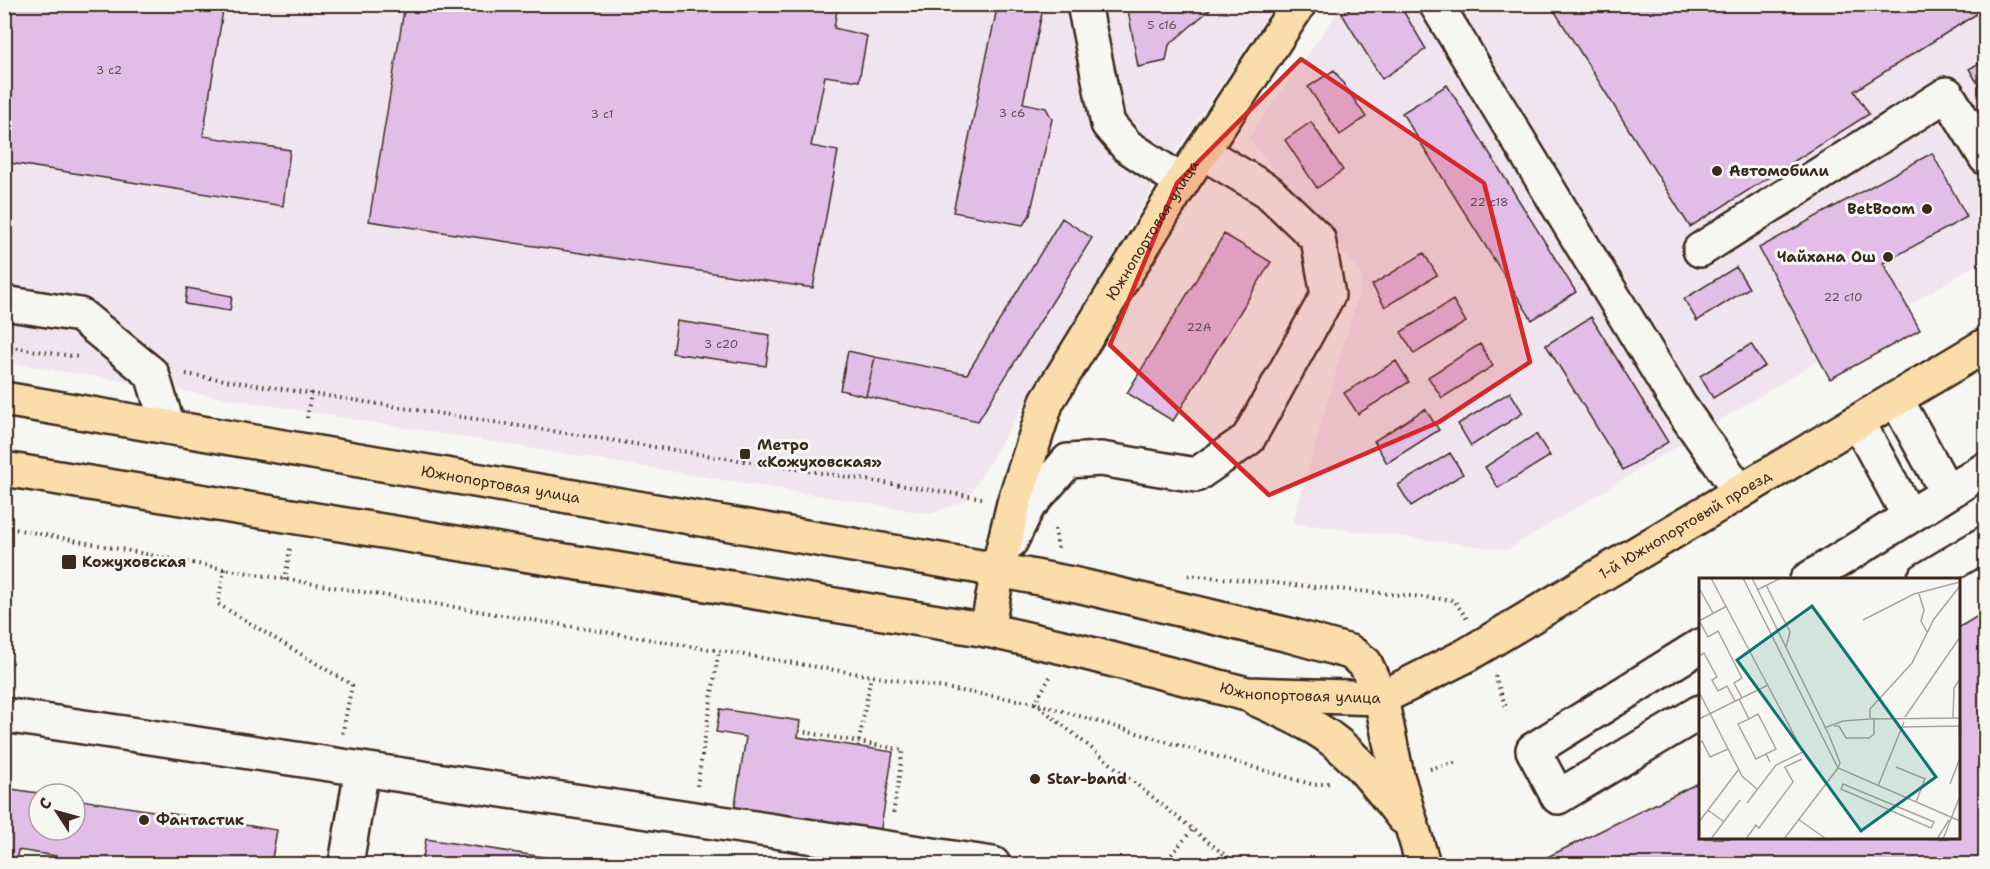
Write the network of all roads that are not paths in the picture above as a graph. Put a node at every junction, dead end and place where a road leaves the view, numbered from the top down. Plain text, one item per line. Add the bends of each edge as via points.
1 (1084, 4) edge
2 (1299, 4) edge
3 (1436, 4) edge
4 (1202, 152) junction
5 (1986, 158) edge
6 (1182, 182) junction
7 (1700, 250) dead end
8 (4, 303) edge
9 (1986, 345) edge
10 (4, 399) edge
11 (1896, 399) junction
12 (1858, 422) junction
13 (168, 427) junction
14 (1986, 469) edge
15 (4, 470) edge
16 (1740, 492) junction
17 (1947, 492) junction
18 (1020, 505) junction
19 (1909, 516) junction
20 (1986, 543) edge
21 (998, 570) junction
22 (1809, 578) edge
23 (1926, 578) edge
24 (987, 630) junction
25 (1699, 647) edge
26 (1247, 694) junction
27 (1381, 698) junction
28 (1699, 713) edge
29 (4, 715) edge
30 (349, 767) junction
31 (1411, 826) junction
32 (346, 864) edge
33 (993, 864) edge
34 (1423, 864) edge

1 - 6 street via 1108,124 1126,146
2 - 4 main road, Южнопортовая улица
3 - 16 street via 1679,405
4 - 6 main road, Южнопортовая улица
4 - 18 street via 1268,191 1318,239 1328,295 1248,439 1196,475 1101,459 1068,461
5 - 7 street via 1947,94
6 - 18 main road, Южнопортовая улица via 1047,401
8 - 13 street via 80,315 152,374
9 - 11 main road, 1-й Южнопортовый проезд
10 - 13 main road, Южнопортовая улица
11 - 12 main road, 1-й Южнопортовый проезд
11 - 17 street
12 - 16 main road, 1-й Южнопортовый проезд
12 - 19 street
13 - 21 main road, Южнопортовая улица
14 - 17 street
15 - 24 main road, Южнопортовая улица
16 - 27 main road, 1-й Южнопортовый проезд via 1484,645
17 - 19 street
18 - 21 main road, Южнопортовая улица
19 - 22 street
20 - 23 street
21 - 24 main road, Южнопортовая улица
21 - 27 main road, Южнопортовая улица via 1077,585 1350,652 1365,663
24 - 26 main road, Южнопортовая улица
25 - 28 street via 1533,750 1558,797
26 - 27 main road, Южнопортовая улица
26 - 31 main road via 1316,729 1346,751
27 - 31 main road
29 - 30 street
30 - 32 street
30 - 33 street
31 - 34 main road

